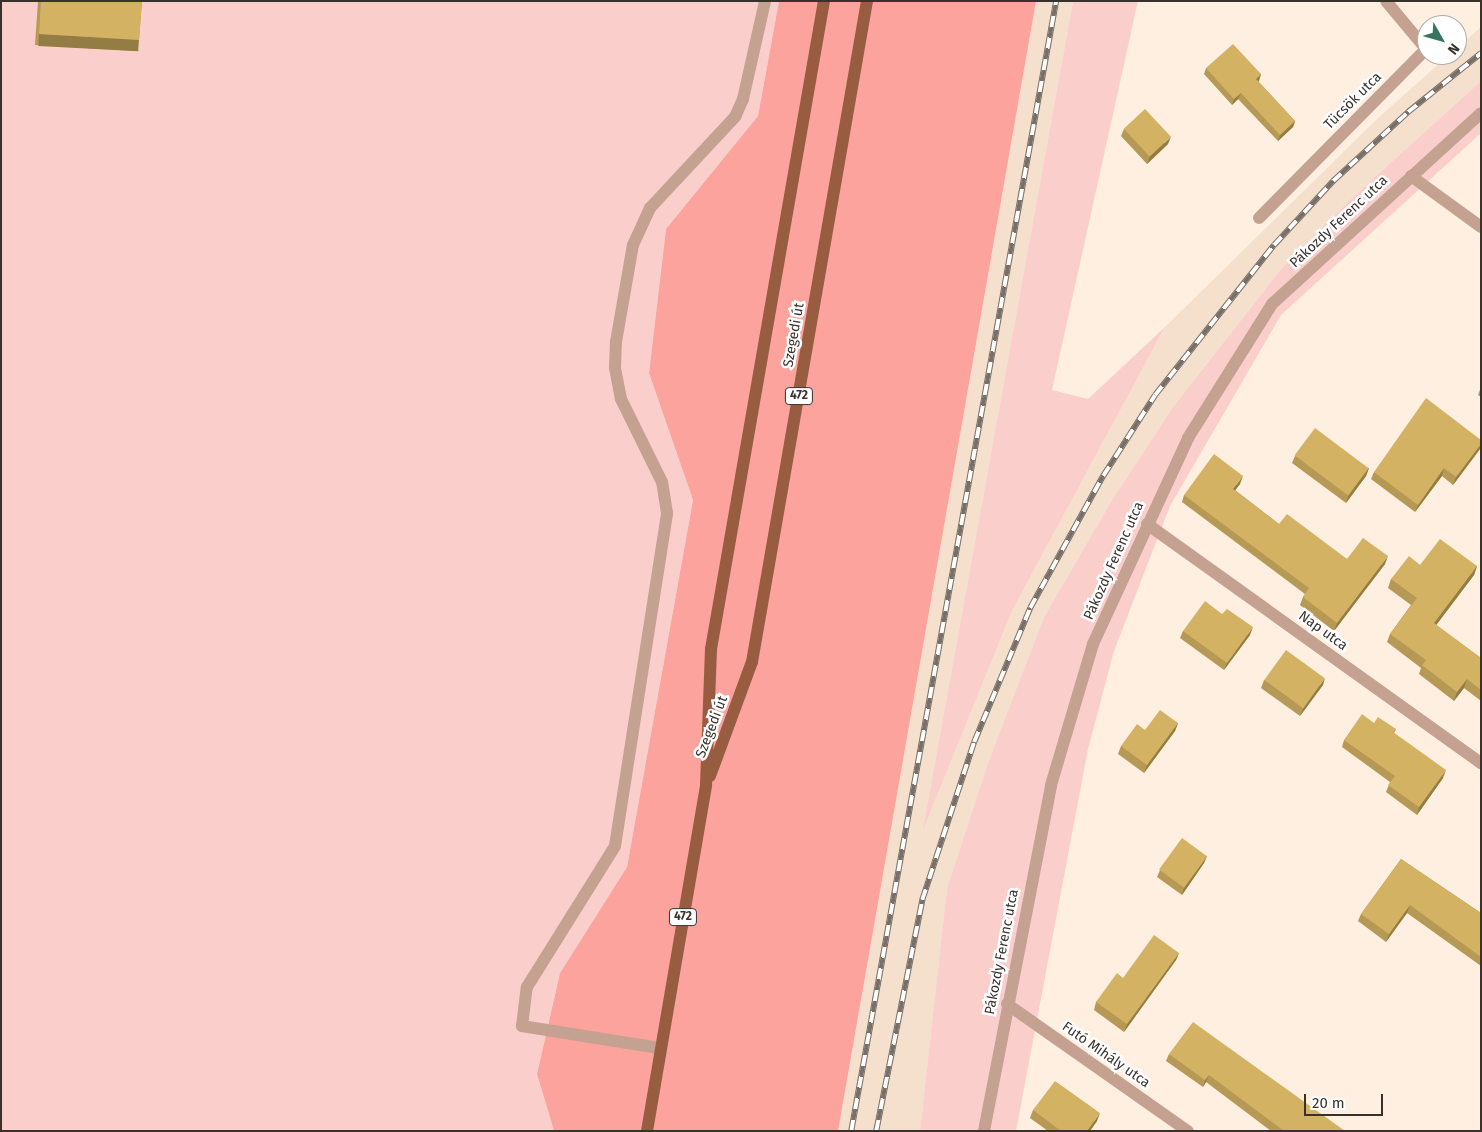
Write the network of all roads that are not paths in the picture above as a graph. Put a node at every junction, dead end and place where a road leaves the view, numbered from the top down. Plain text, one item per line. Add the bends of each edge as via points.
1 (765, 1) edge
2 (824, 1) edge
3 (867, 1) edge
4 (1386, 1) edge
5 (1481, 113) edge
6 (1411, 176) junction
7 (1259, 218) dead end
8 (1481, 227) edge
9 (1147, 524) junction
10 (1481, 763) edge
11 (706, 785) junction
12 (1007, 1004) junction
13 (659, 1048) junction
14 (647, 1131) edge
15 (984, 1131) edge
16 (1188, 1131) edge

1 - 13 street via 744,99 735,117 650,208 634,245 616,342 615,368 621,399 662,482 666,513 615,846 526,987 522,1026
2 - 11 main road, Szegedi út / 472 via 711,649
3 - 11 main road, Szegedi út / 472 via 752,662
4 - 7 street, Tücsök utca via 1426,49
5 - 6 street, Pákozdy Ferenc utca
6 - 8 street
6 - 9 street, Pákozdy Ferenc utca via 1272,304 1188,438
9 - 10 street, Nap utca
9 - 12 street, Pákozdy Ferenc utca via 1093,644 1051,785
11 - 13 main road, Szegedi út / 472
12 - 15 street, Pákozdy Ferenc utca
12 - 16 street, Futó Mihály utca
13 - 14 main road, Szegedi út / 472

